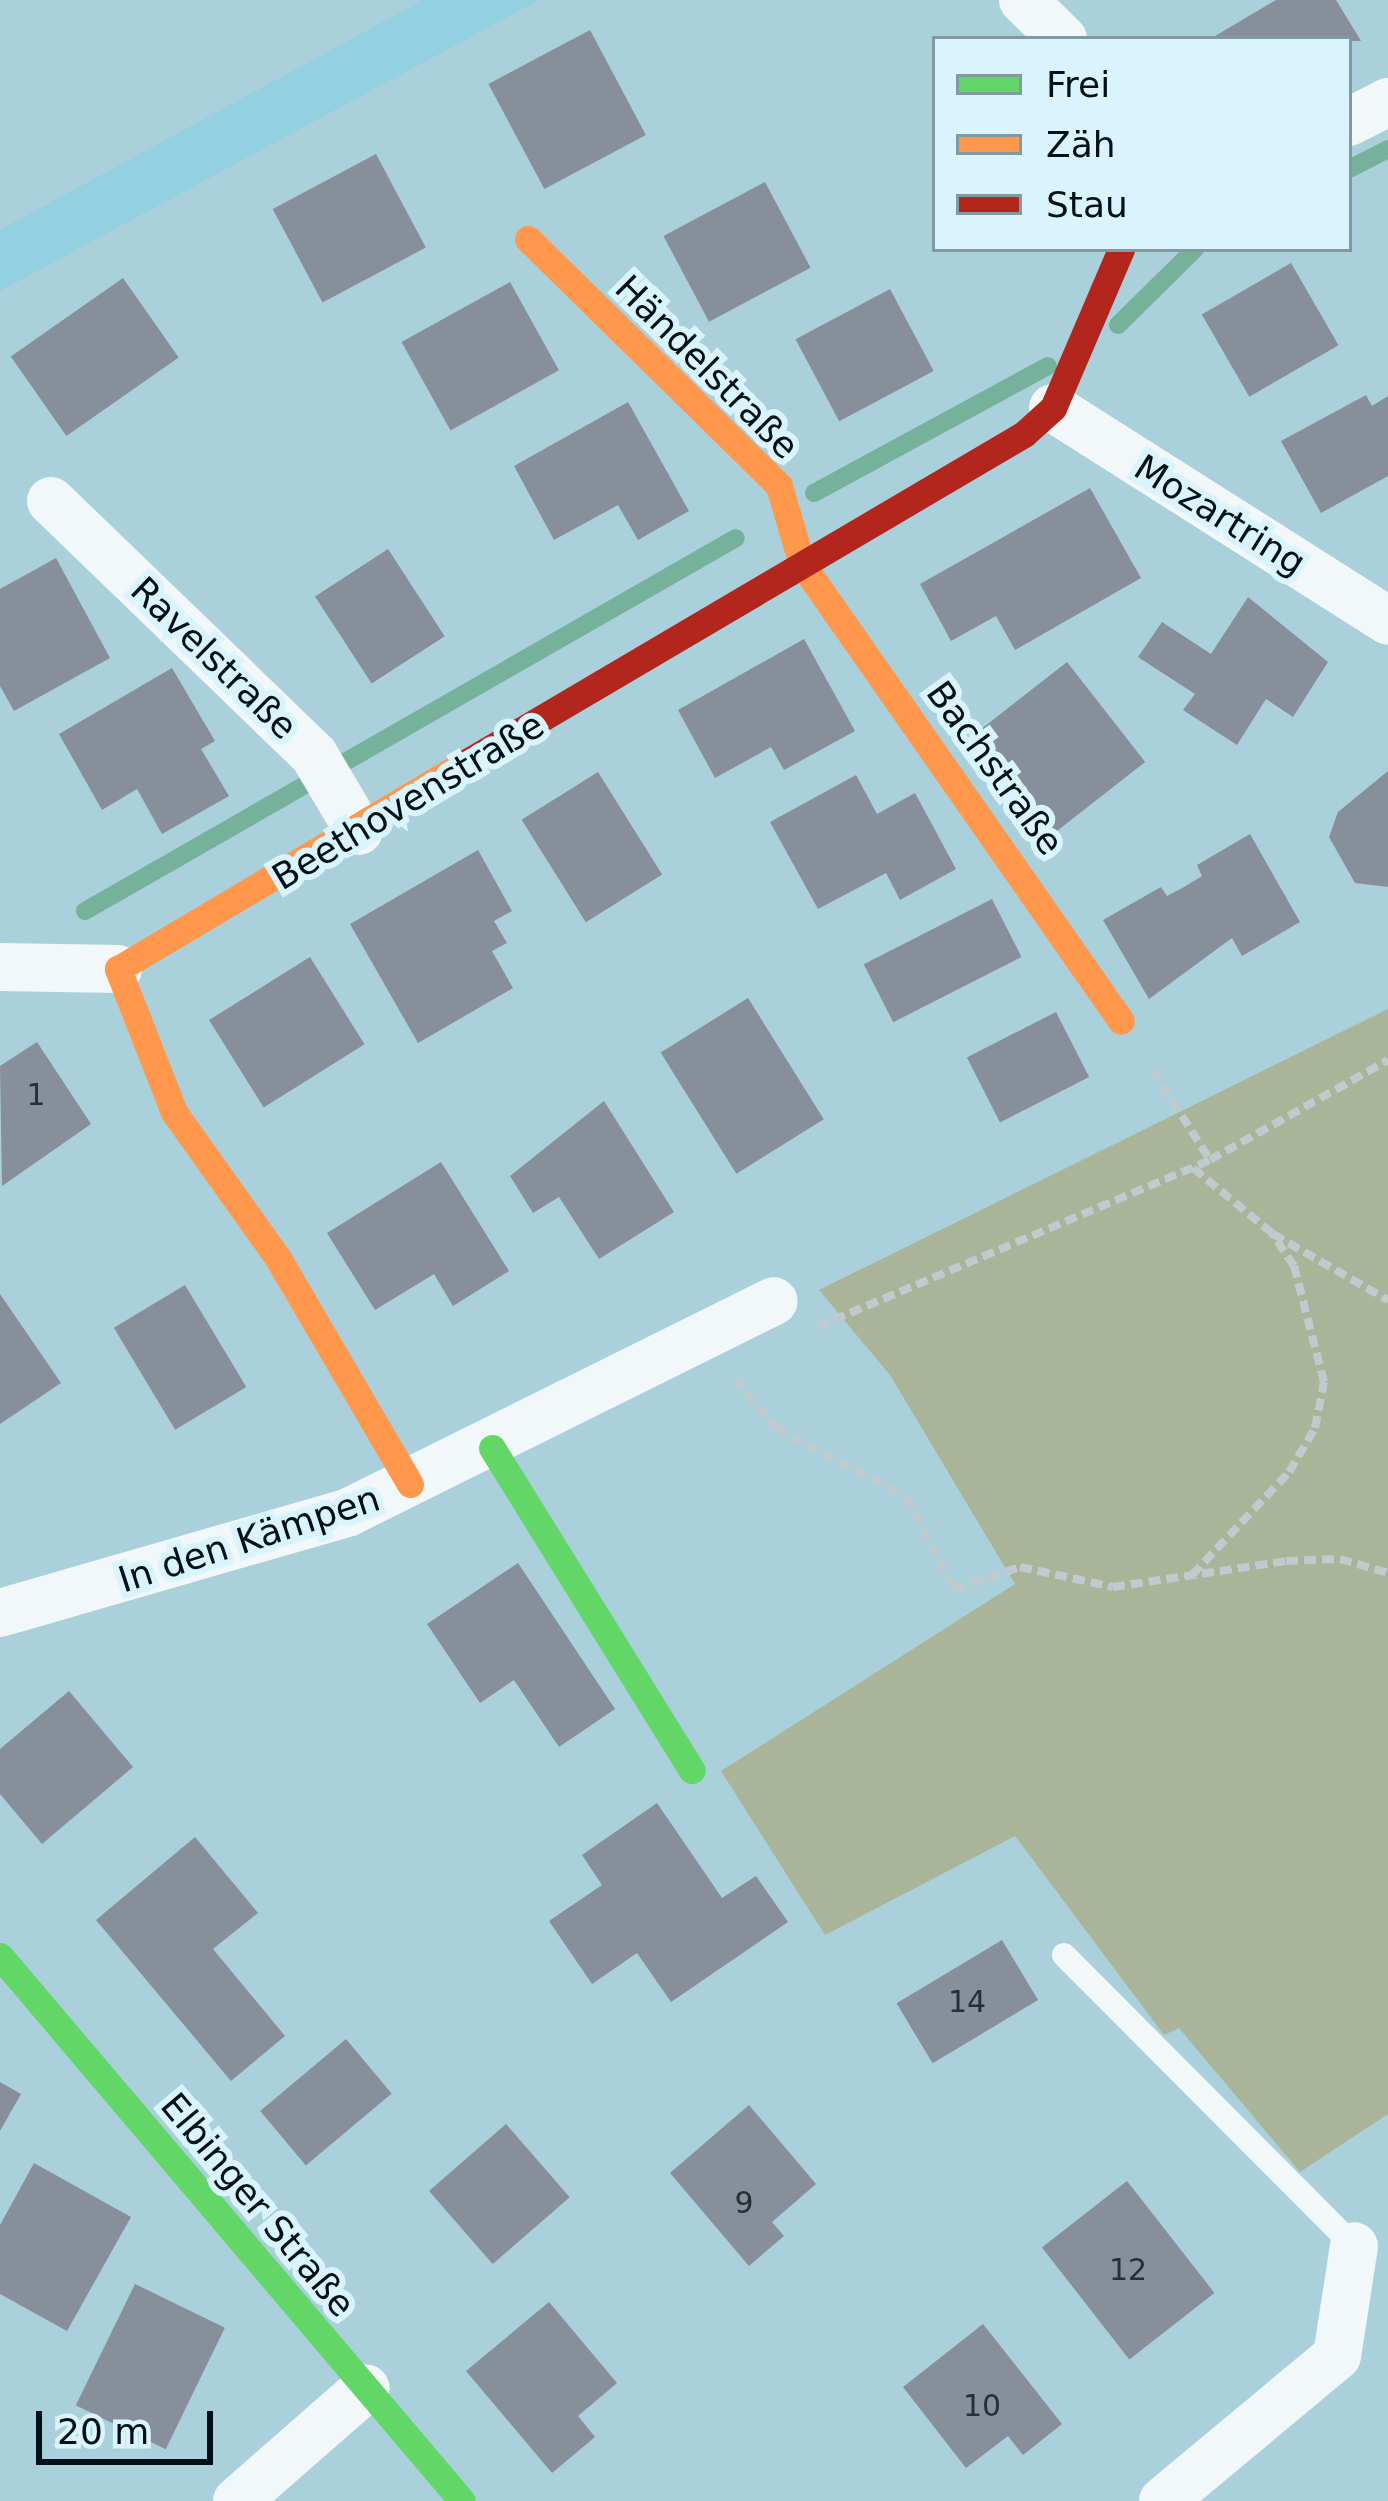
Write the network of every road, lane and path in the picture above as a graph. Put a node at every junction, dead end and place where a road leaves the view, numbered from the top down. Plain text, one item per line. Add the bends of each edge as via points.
1 (1023, 0) edge
2 (1061, 36) edge
3 (1388, 102) edge
4 (1352, 120) edge
5 (528, 239) dead end
6 (1113, 260) edge
7 (1059, 395) junction
8 (51, 501) dead end
9 (802, 564) junction
10 (1388, 621) edge
11 (336, 792) junction
12 (0, 967) edge
13 (118, 970) junction
14 (1121, 1021) joint
15 (1388, 1060) edge
16 (1210, 1160) junction
17 (1193, 1168) junction
18 (1272, 1233) junction
19 (1388, 1300) edge
20 (774, 1301) joint
21 (706, 1332) junction
22 (492, 1448) junction
23 (410, 1484) junction
24 (1388, 1574) edge
25 (1192, 1576) junction
26 (0, 1613) edge
27 (692, 1770) dead end
28 (1064, 1954) dead end
29 (0, 1955) edge
30 (1354, 2246) joint
31 (366, 2388) junction
32 (237, 2501) edge
33 (462, 2501) edge
34 (1162, 2501) edge

1 - 2 street
3 - 4 street
5 - 9 street, Händelstraße via 779,486
6 - 7 street
7 - 9 street, Beethovenstraße via 994,455
7 - 10 street, Mozartring
8 - 11 street, Ravelstraße
9 - 11 street, Beethovenstraße
9 - 14 street, Bachstraße
11 - 13 street, Beethovenstraße
12 - 13 street
13 - 23 street via 174,1112 312,1311
14 - 16 path
15 - 16 path
16 - 17 path
17 - 18 path
17 - 20 path via 824,1331
18 - 19 path
18 - 25 path via 1319,1336 1315,1429
20 - 21 street, In den Kämpen
21 - 22 street, In den Kämpen
21 - 25 path via 776,1427 908,1497 954,1589 1020,1567 1113,1587
22 - 23 street, In den Kämpen
22 - 27 street
23 - 26 street, In den Kämpen via 291,1533
24 - 25 path via 1340,1559
28 - 30 lane
29 - 31 street, Elbinger Straße
30 - 34 street via 1336,2356
31 - 32 street
31 - 33 street, Elbinger Straße

